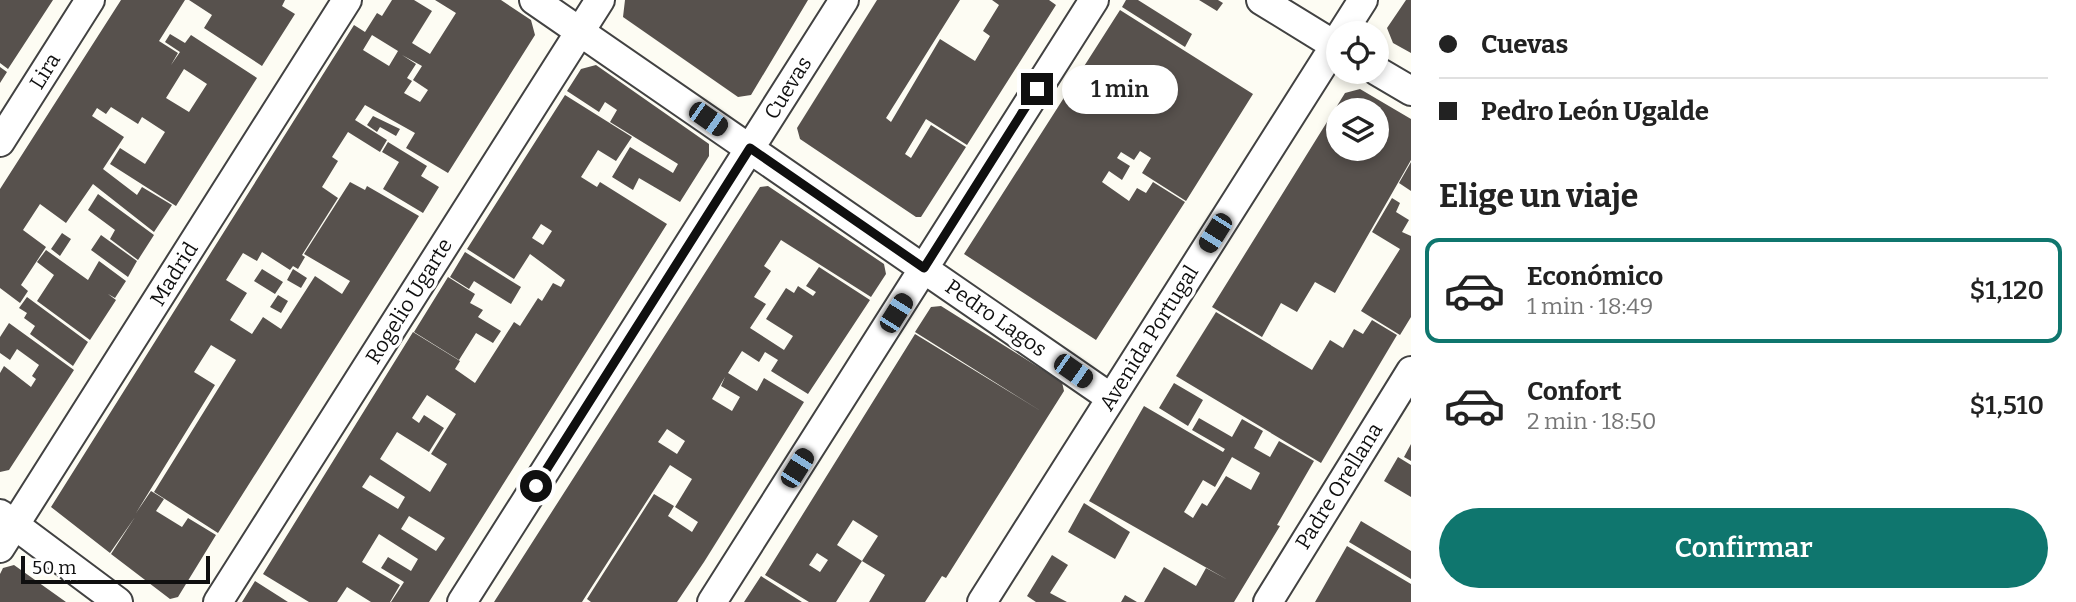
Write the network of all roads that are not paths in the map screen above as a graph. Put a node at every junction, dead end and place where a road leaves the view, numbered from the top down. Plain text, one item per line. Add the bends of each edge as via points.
1 (90, 0) edge
2 (347, 0) edge
3 (534, 0) edge
4 (600, 0) edge
5 (844, 0) edge
6 (1094, 0) edge
7 (1261, 0) edge
8 (1363, 0) edge
9 (1351, 21) edge
10 (580, 32) junction
11 (1326, 35) edge
12 (1326, 62) edge
13 (1389, 78) edge
14 (1411, 91) edge
15 (0, 142) edge
16 (750, 148) junction
17 (924, 268) junction
18 (1411, 370) edge
19 (1111, 398) junction
20 (5, 529) edge
21 (118, 602) edge
22 (218, 602) edge
23 (462, 602) edge
24 (712, 602) edge
25 (982, 602) edge
26 (1268, 602) edge

1 - 15 street, Lira
2 - 20 street, Madrid
3 - 10 street, Pedro Lagos
4 - 10 street, Rogelio Ugarte
5 - 16 street, Cuevas
6 - 17 street
7 - 11 street
8 - 9 street, Avenida Portugal
10 - 16 street, Pedro Lagos
10 - 22 street, Rogelio Ugarte
12 - 19 street, Avenida Portugal
13 - 14 street
16 - 17 street, Pedro Lagos
16 - 23 street, Cuevas
17 - 19 street, Pedro Lagos
17 - 24 street
18 - 26 street, Padre Orellana
19 - 25 street, Avenida Portugal
20 - 21 street

